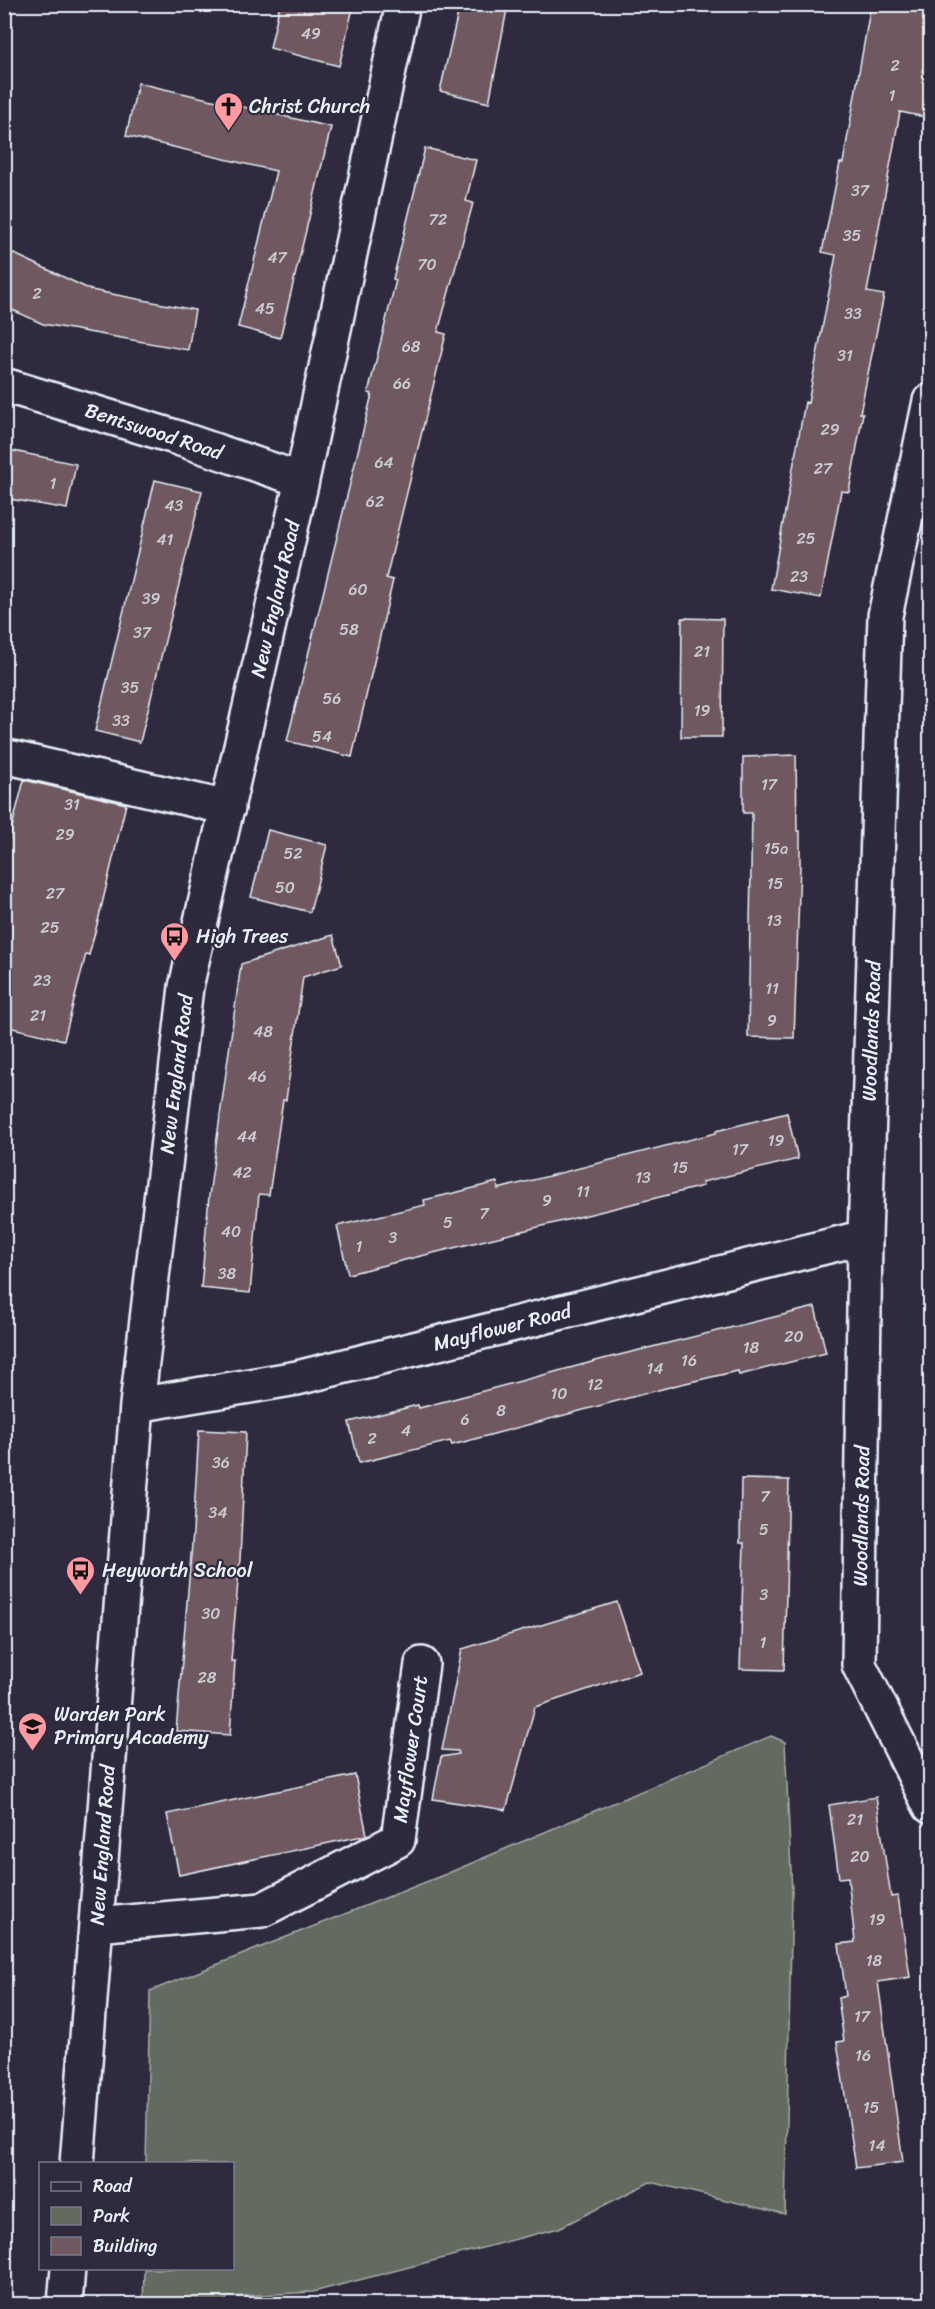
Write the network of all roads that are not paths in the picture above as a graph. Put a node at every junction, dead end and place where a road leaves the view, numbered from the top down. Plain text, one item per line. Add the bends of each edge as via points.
1 (403, 4) edge
2 (4, 385) edge
3 (930, 401) edge
4 (302, 480) junction
5 (4, 756) edge
6 (228, 808) junction
7 (865, 1237) junction
8 (137, 1405) junction
9 (422, 1664) dead end
10 (930, 1806) edge
11 (96, 1925) junction
12 (77, 2162) edge
13 (68, 2270) edge
14 (65, 2304) edge

1 - 4 street, New England Road
2 - 4 street, Bentswood Road
3 - 7 street, Woodlands Road via 885,616
4 - 6 street, New England Road
5 - 6 street
6 - 8 street, New England Road via 186,987
7 - 8 street, Mayflower Road via 297,1378
7 - 10 street, Woodlands Road via 859,1665
8 - 11 street, New England Road
9 - 11 street, Mayflower Court via 398,1840 262,1910
11 - 12 street, New England Road
13 - 14 street

